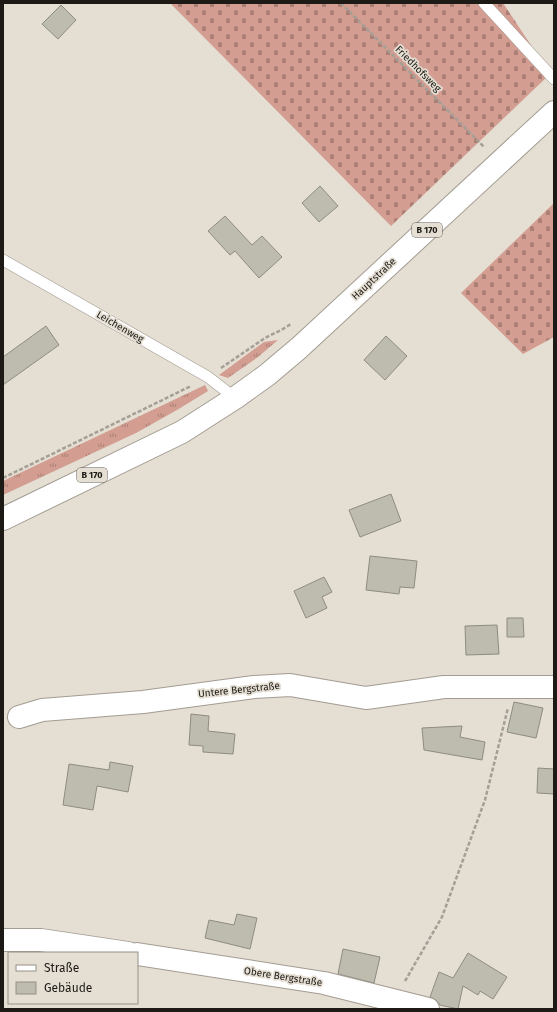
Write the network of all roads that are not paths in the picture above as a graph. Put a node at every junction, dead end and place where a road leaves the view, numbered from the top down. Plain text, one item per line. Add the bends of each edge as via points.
1 (484, 3) edge
2 (554, 79) edge
3 (554, 112) edge
4 (3, 260) edge
5 (235, 398) junction
6 (3, 519) edge
7 (554, 686) edge
8 (20, 718) dead end
9 (3, 940) edge
10 (121, 952) edge
11 (138, 954) edge
12 (428, 1009) edge

1 - 2 lane
3 - 5 street, Hauptstraße / B 170 via 299,348
4 - 5 lane, Leichenweg via 208,378
5 - 6 street, Hauptstraße / B 170 via 182,432
7 - 8 street, Untere Bergstraße via 444,687 366,698 290,685 254,687 143,702 42,710
9 - 10 street via 41,940
11 - 12 street, Obere Bergstraße via 324,983

